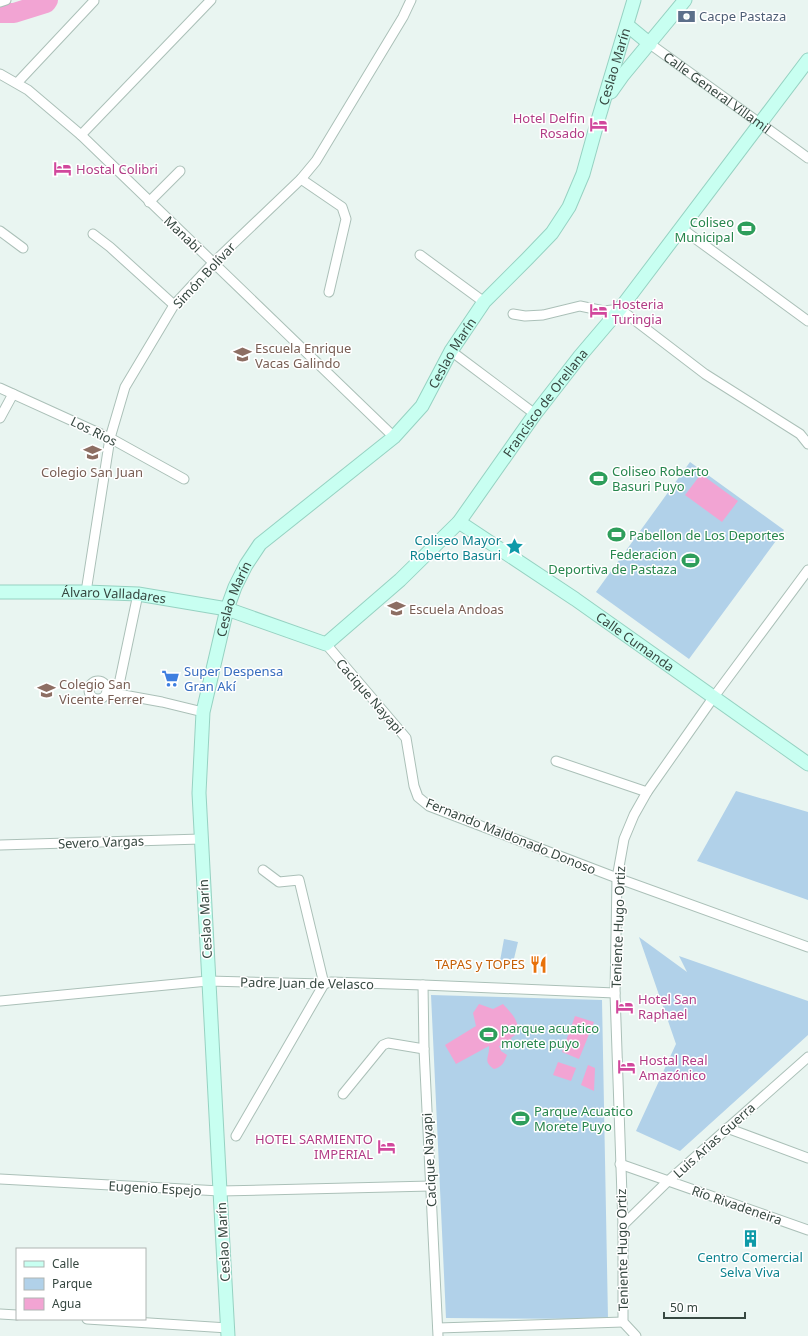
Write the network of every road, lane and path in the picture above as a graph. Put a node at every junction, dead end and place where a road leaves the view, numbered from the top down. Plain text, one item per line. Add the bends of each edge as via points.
1 (6, 0) edge
2 (211, 0) edge
3 (411, 0) edge
4 (634, 0) edge
5 (685, 0) edge
6 (94, 1) dead end
7 (0, 2) edge
8 (627, 25) junction
9 (650, 44) junction
10 (808, 60) edge
11 (0, 74) edge
12 (17, 83) junction
13 (604, 101) junction
14 (760, 123) junction
15 (81, 135) junction
16 (808, 158) edge
17 (180, 171) dead end
18 (301, 179) junction
19 (150, 202) junction
20 (681, 228) junction
21 (0, 232) edge
22 (93, 234) dead end
23 (23, 248) dead end
24 (420, 255) dead end
25 (213, 263) junction
26 (329, 292) dead end
27 (484, 302) junction
28 (174, 305) junction
29 (620, 309) junction
30 (513, 314) dead end
31 (808, 321) edge
32 (451, 351) junction
33 (0, 388) edge
34 (13, 394) junction
35 (535, 414) junction
36 (0, 418) edge
37 (394, 437) junction
38 (110, 438) junction
39 (808, 444) edge
40 (184, 479) dead end
41 (459, 522) junction
42 (808, 570) edge
43 (0, 592) edge
44 (86, 592) junction
45 (138, 594) junction
46 (227, 609) junction
47 (326, 644) junction
48 (107, 692) dead end
49 (117, 694) junction
50 (713, 698) junction
51 (203, 712) junction
52 (556, 761) dead end
53 (808, 764) edge
54 (647, 792) junction
55 (418, 797) joint
56 (201, 839) junction
57 (0, 845) edge
58 (263, 870) dead end
59 (617, 878) junction
60 (808, 947) edge
61 (208, 981) junction
62 (324, 984) junction
63 (423, 984) junction
64 (616, 993) junction
65 (0, 1001) edge
66 (424, 1049) junction
67 (808, 1057) edge
68 (343, 1094) dead end
69 (727, 1128) junction
70 (236, 1136) dead end
71 (808, 1158) edge
72 (620, 1164) junction
73 (0, 1179) edge
74 (668, 1180) junction
75 (431, 1186) junction
76 (220, 1191) junction
77 (623, 1225) junction
78 (808, 1230) edge
79 (0, 1314) edge
80 (16, 1315) edge
81 (98, 1320) edge
82 (623, 1322) junction
83 (228, 1332) edge
84 (438, 1332) edge
85 (636, 1336) edge

1 - 7 street
2 - 15 street
3 - 18 street, Simón Bolívar via 316,161
4 - 8 main road, Ceslao Marín
5 - 9 main road
6 - 12 street
8 - 9 main road, Calle General Villamil
8 - 13 main road, Ceslao Marín
9 - 13 main road
9 - 14 street, Calle General Villamil
10 - 14 main road, Francisco de Orellana
11 - 12 street, Manabi
12 - 15 street, Manabi
13 - 27 main road, Ceslao Marín via 583,174 569,207 552,233
14 - 16 street, Calle General Villamil
14 - 20 main road, Francisco de Orellana
15 - 19 street, Manabi
17 - 19 street
18 - 25 street, Simón Bolívar
18 - 26 street via 342,207 346,219
19 - 25 street, Manabi
20 - 29 main road, Francisco de Orellana
20 - 31 street
21 - 23 street
22 - 28 street
24 - 27 street
25 - 28 street, Simón Bolívar
25 - 37 street, Manabi
27 - 32 main road, Ceslao Marín
28 - 38 street, Simón Bolívar via 125,387
29 - 30 street via 604,311 580,306 543,315
29 - 35 main road, Francisco de Orellana
29 - 39 street via 705,374 800,434
32 - 35 street
32 - 37 main road, Ceslao Marín via 422,406
33 - 34 street, Los Rios
34 - 36 street
34 - 38 street, Los Rios
35 - 41 main road, Francisco de Orellana
37 - 46 main road, Ceslao Marín via 260,544 234,587
38 - 40 street, Los Rios
38 - 44 street, Simón Bolívar
41 - 47 main road, Francisco de Orellana via 400,580
41 - 50 main road, Calle Cumanda via 575,599
42 - 50 street, Teniente Hugo Ortiz
43 - 44 main road, Álvaro Valladares
44 - 45 main road, Álvaro Valladares
45 - 46 main road, Álvaro Valladares
45 - 49 street
46 - 47 main road
46 - 51 main road, Ceslao Marín
47 - 55 street, Cacique Nayapi via 406,738
48 - 49 street
49 - 51 street
50 - 53 main road, Calle Cumanda
50 - 54 street, Teniente Hugo Ortiz
51 - 56 main road, Ceslao Marín via 199,792
52 - 54 street
54 - 59 street, Teniente Hugo Ortiz via 624,839
55 - 59 street, Fernando Maldonado Donoso via 429,806
56 - 57 street, Severo Vargas
56 - 61 main road, Ceslao Marín
58 - 62 street via 278,882 299,880
59 - 60 street, Fernando Maldonado Donoso
59 - 64 street, Teniente Hugo Ortiz
61 - 62 street, Padre Juan de Velasco
61 - 65 street, Padre Juan de Velasco
61 - 76 main road, Ceslao Marín
62 - 63 street, Padre Juan de Velasco
62 - 70 street
63 - 64 street, Padre Juan de Velasco
63 - 66 street, Cacique Nayapi
64 - 72 street, Teniente Hugo Ortiz
66 - 68 street via 388,1043 383,1045
66 - 75 street, Cacique Nayapi
67 - 69 street, Luis Arias Guerra
69 - 71 street
69 - 74 street, Luis Arias Guerra
72 - 74 street, Río Rivadeneira
72 - 77 street, Teniente Hugo Ortiz
73 - 76 street, Eugenio Espejo
74 - 77 street, Luis Arias Guerra
74 - 78 street, Río Rivadeneira
75 - 76 street, Eugenio Espejo
75 - 84 street, Cacique Nayapi
76 - 83 main road, Ceslao Marín
77 - 82 street, Teniente Hugo Ortiz
79 - 80 street
81 - 83 street
82 - 84 street
82 - 85 street, Teniente Hugo Ortiz

